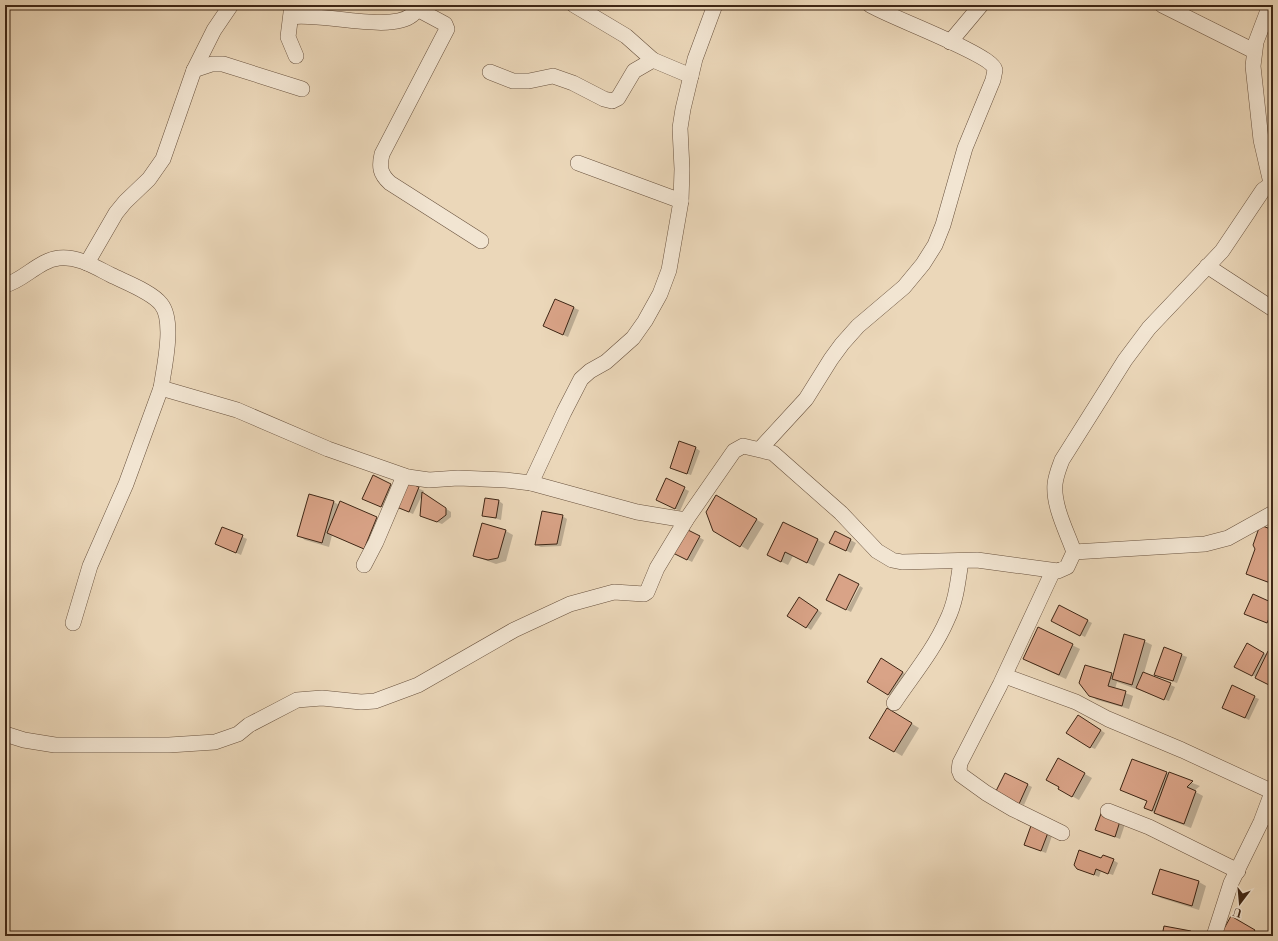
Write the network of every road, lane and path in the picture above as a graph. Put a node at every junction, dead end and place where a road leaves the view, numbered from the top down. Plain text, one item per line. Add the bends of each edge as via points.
1 (231, 5) edge
2 (574, 5) edge
3 (715, 5) edge
4 (870, 5) edge
5 (981, 5) edge
6 (1162, 5) edge
7 (1270, 5) edge
8 (418, 7) edge
9 (291, 11) edge
10 (950, 42) junction
11 (1254, 51) junction
12 (296, 56) dead end
13 (653, 60) junction
14 (194, 70) junction
15 (490, 72) dead end
16 (691, 76) junction
17 (302, 89) dead end
18 (578, 163) dead end
19 (1272, 183) edge
20 (681, 201) junction
21 (481, 241) dead end
22 (87, 263) junction
23 (1207, 266) junction
24 (5, 285) edge
25 (1273, 309) edge
26 (161, 388) junction
27 (760, 449) junction
28 (404, 476) junction
29 (531, 483) junction
30 (1273, 513) edge
31 (686, 520) junction
32 (1074, 552) junction
33 (962, 561) junction
34 (364, 565) dead end
35 (1053, 571) junction
36 (72, 623) dead end
37 (1005, 676) junction
38 (894, 703) dead end
39 (5, 734) edge
40 (1273, 791) edge
41 (1108, 811) dead end
42 (1062, 832) dead end
43 (1238, 871) junction
44 (1214, 936) edge

1 - 14 street via 214,30
2 - 13 street via 626,36
3 - 16 street
4 - 10 street
5 - 10 street
6 - 11 street
7 - 11 street
8 - 9 street via 413,14 395,21 360,21 303,15
8 - 21 street via 448,29 382,154 380,169 390,183
9 - 12 street via 288,37
10 - 27 street via 991,62 995,70 965,148 935,245 904,287 858,326 842,344 806,399
11 - 19 street via 1253,66 1260,140
13 - 15 street via 634,71 618,98 612,101 553,76 513,82
13 - 16 street
14 - 17 street via 212,64 223,64
14 - 22 street via 163,159 149,179 116,213
16 - 20 street via 680,128
18 - 20 street
19 - 23 street via 1264,190 1230,241
20 - 29 street via 669,270 660,294 633,338 606,362 581,379
22 - 24 street via 58,258
22 - 26 street via 162,305 168,329
23 - 25 street
23 - 32 street via 1149,328 1125,360 1062,460 1057,473 1055,491
26 - 28 street via 237,410 328,449
26 - 36 street via 126,484 90,566
27 - 31 street via 743,446 734,451
27 - 33 street via 773,453 784,462 841,513 884,557 902,562
28 - 29 street via 429,480 466,478
28 - 34 street
29 - 31 street via 636,512
30 - 32 street via 1228,538 1205,544
31 - 39 street via 657,568 647,592 614,592 570,604 514,630 418,686 387,697 361,702 322,698 297,700 249,725 238,734 215,742 168,745 55,745
32 - 35 street via 1067,567
33 - 35 street via 995,562
33 - 38 street via 948,619
35 - 37 street
37 - 40 street via 1076,702 1108,719
37 - 42 street via 972,738 959,770 986,793
40 - 43 street
41 - 43 street via 1149,827
43 - 44 street

